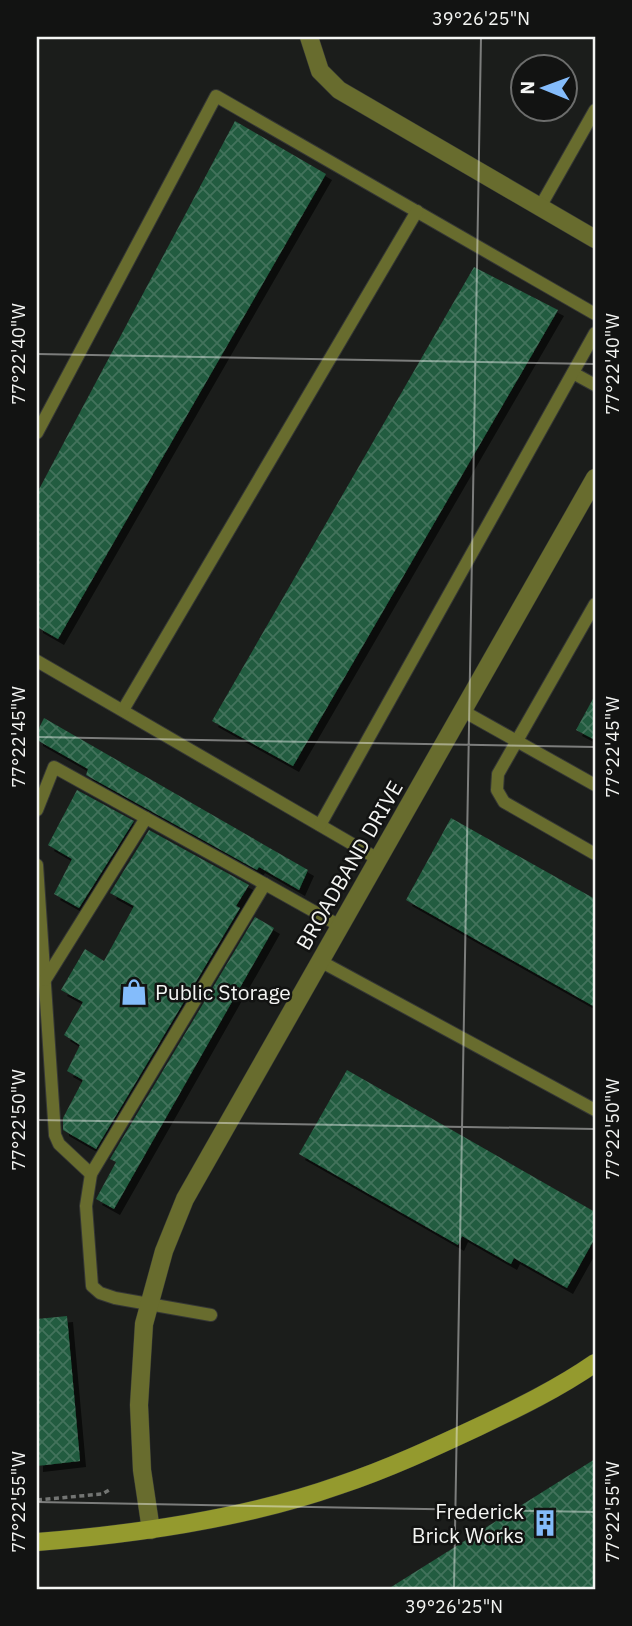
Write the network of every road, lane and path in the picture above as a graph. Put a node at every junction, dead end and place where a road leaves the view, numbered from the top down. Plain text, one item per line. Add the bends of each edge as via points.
1 (309, 37) edge
2 (595, 110) edge
3 (540, 207) junction
4 (417, 211) junction
5 (595, 239) edge
6 (595, 314) edge
7 (595, 333) edge
8 (573, 373) junction
9 (595, 385) edge
10 (37, 433) edge
11 (595, 478) edge
12 (595, 604) edge
13 (37, 661) edge
14 (122, 710) junction
15 (463, 711) junction
16 (517, 741) junction
17 (595, 785) edge
18 (37, 810) edge
19 (146, 818) junction
20 (320, 825) junction
21 (595, 854) edge
22 (378, 859) junction
23 (37, 865) edge
24 (265, 884) junction
25 (340, 926) junction
26 (320, 961) junction
27 (45, 980) junction
28 (595, 1110) edge
29 (91, 1174) junction
30 (148, 1305) junction
31 (211, 1315) dead end
32 (595, 1363) edge
33 (111, 1489) dead end
34 (37, 1500) edge
35 (150, 1530) junction
36 (37, 1542) edge

1 - 3 street via 320,71 339,90
2 - 3 lane
3 - 5 street
4 - 6 lane
4 - 10 lane via 216,96
4 - 14 lane
7 - 8 lane
8 - 9 lane
8 - 20 lane
11 - 15 street, BROADBAND DRIVE
12 - 16 lane
13 - 14 lane
14 - 20 lane
15 - 16 lane
15 - 22 street, BROADBAND DRIVE
16 - 17 lane
16 - 21 lane via 498,774 504,802
18 - 19 lane via 54,767
19 - 24 lane
19 - 27 lane
20 - 22 lane
22 - 25 street, BROADBAND DRIVE
23 - 27 lane
24 - 25 lane
24 - 29 lane
25 - 26 street, BROADBAND DRIVE
26 - 28 lane
26 - 30 street, BROADBAND DRIVE via 185,1199
27 - 29 lane via 55,1135
29 - 30 lane via 86,1206 92,1286 100,1293
30 - 31 lane
30 - 35 street, BROADBAND DRIVE via 139,1405
32 - 35 main road via 510,1411 338,1486
33 - 34 path via 103,1494
35 - 36 main road

